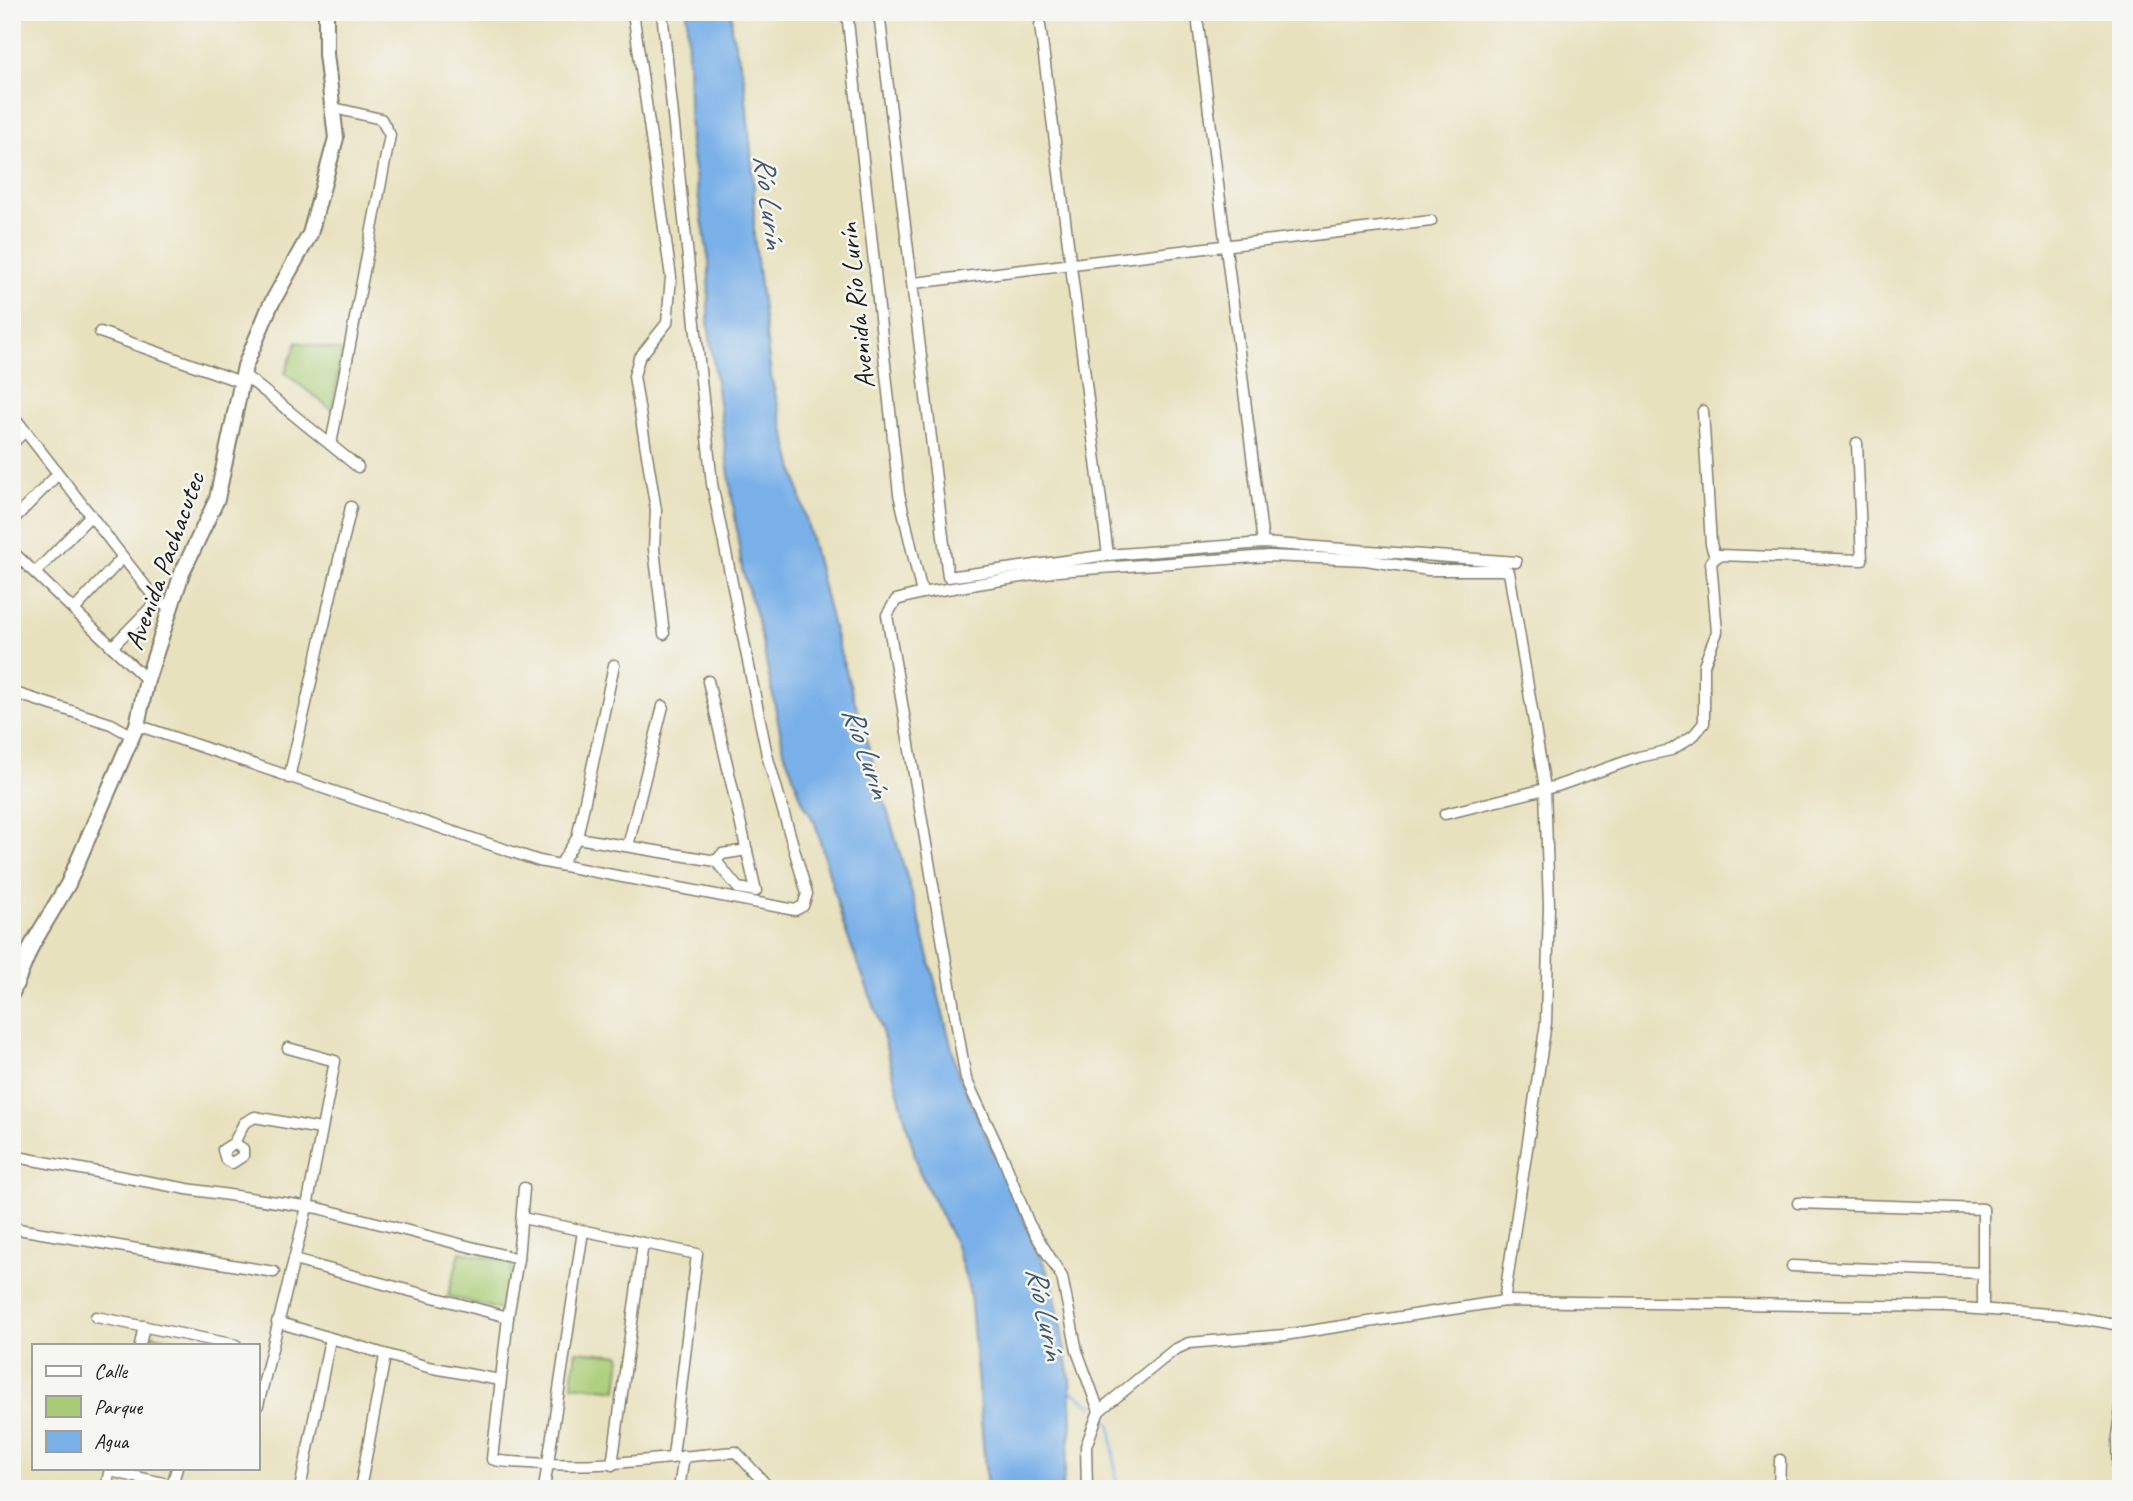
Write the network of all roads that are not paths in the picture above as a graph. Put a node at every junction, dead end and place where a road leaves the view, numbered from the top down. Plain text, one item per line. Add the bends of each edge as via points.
1 (326, 12) edge
2 (633, 12) edge
3 (662, 12) edge
4 (847, 12) edge
5 (874, 12) edge
6 (1198, 24) dead end
7 (1040, 25) dead end
8 (334, 108) junction
9 (1431, 221) dead end
10 (1224, 246) junction
11 (1070, 264) junction
12 (914, 283) junction
13 (100, 332) dead end
14 (242, 378) junction
15 (1703, 411) dead end
16 (12, 415) edge
17 (25, 431) junction
18 (1857, 443) dead end
19 (12, 444) edge
20 (331, 444) junction
21 (358, 467) dead end
22 (58, 474) junction
23 (351, 507) dead end
24 (91, 515) junction
25 (12, 521) edge
26 (1263, 543) junction
27 (12, 551) edge
28 (1108, 555) junction
29 (123, 557) junction
30 (1715, 557) junction
31 (1516, 562) dead end
32 (35, 573) junction
33 (922, 593) junction
34 (164, 604) junction
35 (74, 610) junction
36 (664, 634) dead end
37 (112, 647) junction
38 (614, 665) dead end
39 (147, 680) junction
40 (708, 681) dead end
41 (12, 692) edge
42 (663, 706) dead end
43 (134, 730) junction
44 (289, 778) junction
45 (1545, 788) junction
46 (1445, 814) dead end
47 (577, 838) junction
48 (628, 846) junction
49 (747, 850) junction
50 (716, 861) junction
51 (560, 865) junction
52 (12, 993) edge
53 (288, 1048) dead end
54 (320, 1129) junction
55 (234, 1143) dead end
56 (12, 1156) edge
57 (524, 1188) dead end
58 (1798, 1203) dead end
59 (307, 1207) junction
60 (522, 1218) junction
61 (12, 1228) edge
62 (583, 1231) junction
63 (643, 1243) junction
64 (518, 1259) junction
65 (294, 1260) junction
66 (1792, 1266) dead end
67 (274, 1272) dead end
68 (1983, 1273) junction
69 (1504, 1301) junction
70 (1983, 1308) junction
71 (96, 1317) dead end
72 (508, 1317) junction
73 (277, 1322) junction
74 (2121, 1325) edge
75 (144, 1326) junction
76 (331, 1339) junction
77 (208, 1342) edge
78 (139, 1344) edge
79 (227, 1344) edge
80 (385, 1356) junction
81 (500, 1380) junction
82 (259, 1401) edge
83 (2121, 1408) edge
84 (1099, 1411) junction
85 (678, 1456) junction
86 (1780, 1460) dead end
87 (549, 1465) junction
88 (612, 1465) junction
89 (110, 1470) edge
90 (113, 1470) edge
91 (176, 1470) edge
92 (172, 1487) edge
93 (106, 1489) edge
94 (300, 1489) edge
95 (360, 1489) edge
96 (544, 1489) edge
97 (679, 1489) edge
98 (769, 1489) edge
99 (1087, 1489) edge
100 (1779, 1489) edge
101 (2118, 1489) edge

1 - 8 main road, Avenida Pachacutec
2 - 36 street via 671,277 667,323 639,358 634,376 656,510 654,549
3 - 51 street via 712,485 767,755 807,894 803,906 795,911
4 - 33 street, Avenida Río Lurín via 899,494
5 - 12 street via 880,21
6 - 10 street
7 - 11 street
8 - 14 main road, Avenida Pachacutec via 336,138 310,234 270,306
8 - 20 street via 381,119 390,135
9 - 10 street
10 - 11 street
10 - 26 street
11 - 12 street
11 - 28 street
12 - 28 street via 948,577
13 - 14 street
14 - 20 street
14 - 34 main road, Avenida Pachacutec via 217,499
15 - 30 street
16 - 17 street
17 - 19 street
17 - 22 street
18 - 30 street via 1862,560
20 - 21 street
22 - 24 street
22 - 25 street
23 - 44 street
24 - 29 street
24 - 32 street
26 - 28 street
26 - 31 street
27 - 32 street
29 - 34 street
29 - 35 street
30 - 45 street via 1711,562 1717,632 1704,665 1703,726 1671,750
32 - 35 street
33 - 45 street via 1058,572 1269,556 1366,560 1428,570 1503,569 1513,586
33 - 84 street via 896,600 887,615 964,1071 1029,1224 1062,1277 1077,1351
34 - 37 street
34 - 39 main road, Avenida Pachacutec
35 - 37 street
37 - 39 street
38 - 47 street
39 - 43 main road, Avenida Pachacutec
40 - 49 street
41 - 43 street
42 - 48 street
43 - 44 street
43 - 52 main road, Avenida Pachacutec via 68,884 32,945
44 - 51 street
45 - 46 street
45 - 69 street via 1546,1023
47 - 48 street
47 - 51 street
48 - 50 street
49 - 50 street via 722,854
49 - 50 street via 756,891 738,888
53 - 54 street via 335,1061
54 - 55 street via 255,1117 244,1122
54 - 59 street
56 - 59 street
57 - 60 street
58 - 68 street via 1983,1209
59 - 64 street
59 - 65 street
60 - 62 street
60 - 64 street
61 - 67 street
62 - 63 street
62 - 87 street
63 - 85 street via 698,1254
63 - 88 street
64 - 72 street
65 - 72 street
65 - 73 street
66 - 68 street
68 - 70 street
69 - 70 street
69 - 84 street via 1284,1335 1189,1343
70 - 74 street
71 - 75 street
72 - 81 street
73 - 76 street
73 - 82 street
75 - 77 street
75 - 78 street
76 - 80 street
76 - 94 street
77 - 79 street
80 - 81 street
80 - 95 street
81 - 87 street via 492,1459
83 - 101 street
84 - 99 street via 1086,1446
85 - 88 street
85 - 97 street
85 - 98 street via 739,1452
86 - 100 street
87 - 88 street
87 - 96 street
89 - 93 street
90 - 92 street
91 - 92 street

